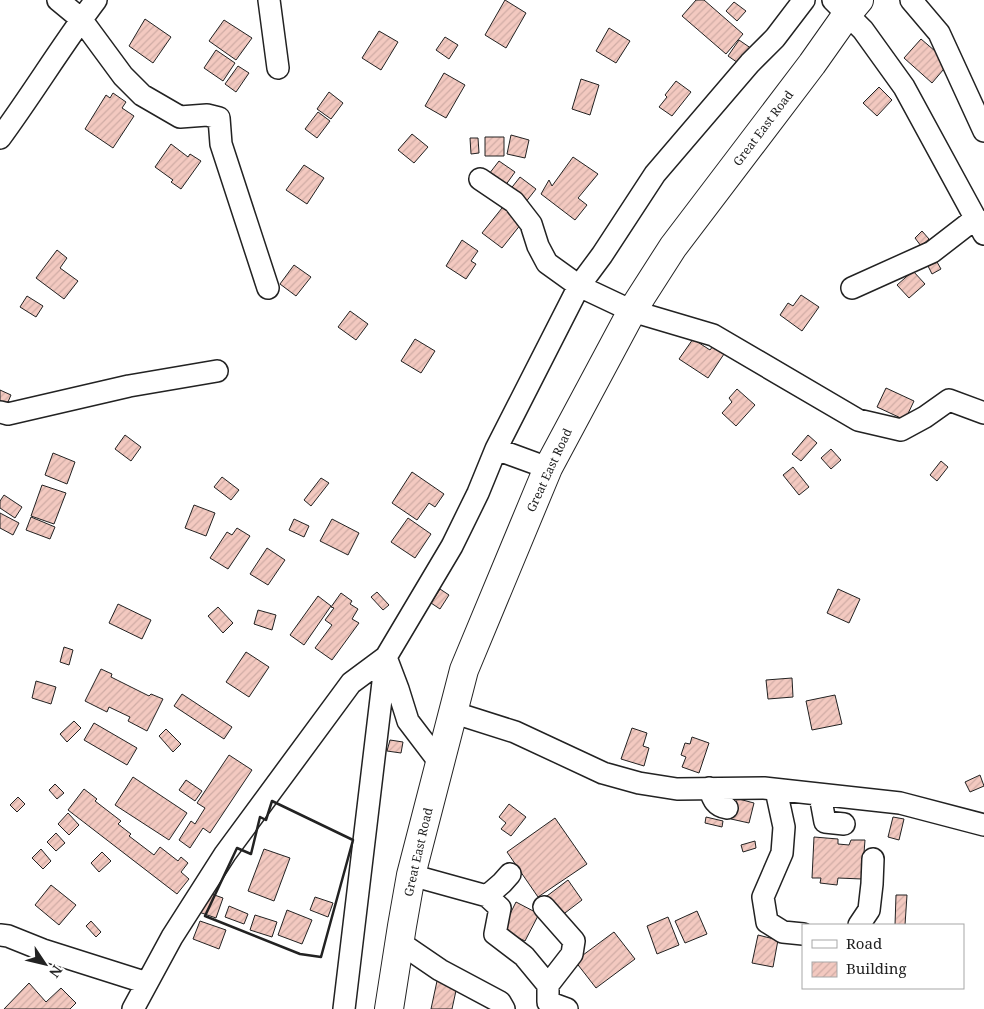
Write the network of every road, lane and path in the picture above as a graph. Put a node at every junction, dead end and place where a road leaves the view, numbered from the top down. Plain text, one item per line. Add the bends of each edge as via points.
1 (58, 0) edge
2 (96, 0) edge
3 (269, 0) edge
4 (804, 0) edge
5 (911, 0) edge
6 (846, 4) edge
7 (81, 19) junction
8 (278, 68) dead end
9 (984, 132) edge
10 (0, 138) edge
11 (480, 180) dead end
12 (980, 226) edge
13 (579, 286) junction
14 (268, 288) dead end
15 (852, 288) dead end
16 (632, 311) junction
17 (217, 371) dead end
18 (0, 412) edge
19 (984, 413) edge
20 (496, 449) junction
21 (548, 468) junction
22 (386, 657) junction
23 (452, 712) junction
24 (440, 763) junction
25 (709, 788) junction
26 (776, 790) junction
27 (820, 795) junction
28 (727, 808) dead end
29 (844, 824) dead end
30 (984, 826) edge
31 (873, 859) dead end
32 (510, 874) dead end
33 (412, 875) junction
34 (486, 896) junction
35 (544, 907) dead end
36 (860, 924) edge
37 (3, 931) edge
38 (802, 934) edge
39 (399, 942) junction
40 (147, 983) junction
41 (548, 985) junction
42 (133, 1009) edge
43 (344, 1009) edge
44 (390, 1009) edge
45 (504, 1009) edge
46 (567, 1009) edge

1 - 7 street
2 - 7 street
3 - 8 street
4 - 13 street via 775,38 655,174
5 - 9 street via 939,33
6 - 12 street via 904,87
6 - 16 highway, Great East Road via 812,64 673,247
7 - 10 street
7 - 14 street via 123,76 142,95 180,117 207,115 219,118 221,144
11 - 13 street via 514,202 531,224 547,263
12 - 15 street
13 - 16 street
13 - 20 street
16 - 19 street via 713,335 858,420 901,430 949,400
16 - 21 highway, Great East Road
17 - 18 street via 129,386 8,414
20 - 21 street
20 - 22 street via 452,546
21 - 23 highway, Great East Road via 464,670
22 - 24 street via 408,721
22 - 40 street via 350,683 225,854
22 - 43 street
23 - 24 highway, Great East Road
23 - 25 street via 515,732 603,773 676,789
24 - 33 highway, Great East Road
25 - 26 street
25 - 28 street via 714,802
26 - 27 street
26 - 38 street via 784,828 783,844 763,897 767,922 783,932
27 - 29 street via 825,822
27 - 30 street via 900,803
31 - 36 street via 868,910
32 - 34 street
33 - 34 street
33 - 39 highway, Great East Road
34 - 41 street via 500,908 495,934 524,956
35 - 41 street via 574,941 572,954
37 - 40 street via 43,950
39 - 44 highway, Great East Road
39 - 45 street via 440,970 500,1002
40 - 42 street
41 - 46 street via 548,1002

